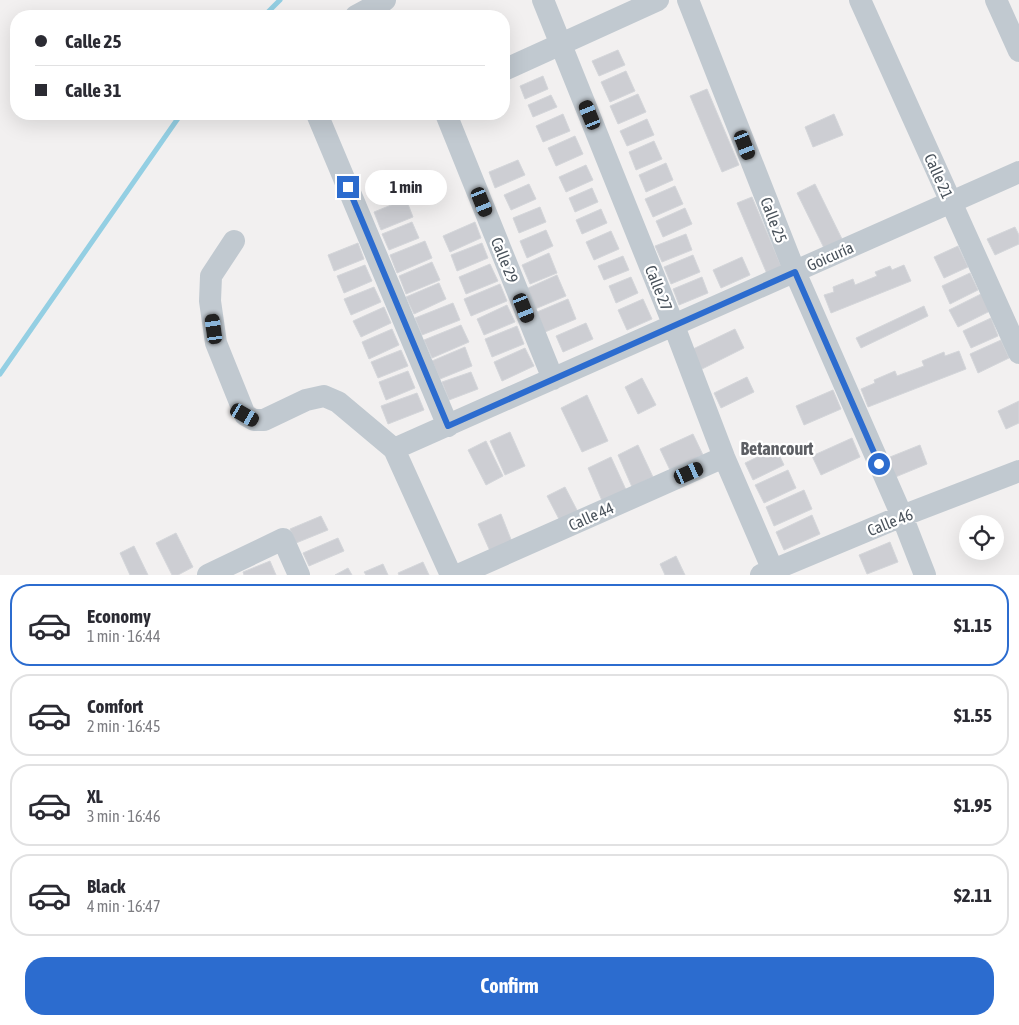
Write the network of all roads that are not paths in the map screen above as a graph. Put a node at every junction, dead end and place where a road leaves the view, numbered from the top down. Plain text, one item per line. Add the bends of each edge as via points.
1 (385, 0) edge
2 (543, 0) edge
3 (658, 0) edge
4 (688, 0) edge
5 (860, 0) edge
6 (996, 0) edge
7 (367, 10) edge
8 (562, 44) junction
9 (1019, 51) edge
10 (510, 67) edge
11 (320, 120) edge
12 (448, 120) edge
13 (1019, 172) edge
14 (951, 202) junction
15 (234, 241) dead end
16 (795, 272) junction
17 (674, 326) junction
18 (1019, 352) edge
19 (553, 379) junction
20 (448, 426) junction
21 (394, 449) junction
22 (724, 457) junction
23 (1019, 471) edge
24 (902, 516) junction
25 (769, 573) edge
26 (208, 575) edge
27 (299, 575) edge
28 (450, 575) edge
29 (458, 575) edge
30 (925, 575) edge

1 - 7 street
2 - 8 street, Calle 27
3 - 8 street
4 - 16 street, Calle 25
5 - 14 street, Calle 21
6 - 9 street
8 - 10 street
8 - 17 street, Calle 27
11 - 20 street
12 - 19 street, Calle 29
13 - 14 street, Goicuría
14 - 16 street, Goicuría
14 - 18 street, Calle 21
15 - 21 street via 211,276 210,301 216,343 245,415 254,420 264,420 306,400 324,396 338,402
16 - 17 street, Goicuría
16 - 24 street, Calle 25
17 - 19 street, Goicuría
17 - 22 street, Calle 27
19 - 20 street, Goicuría
20 - 21 street, Goicuría
21 - 28 street
22 - 25 street, Calle 27
22 - 29 street, Calle 44
23 - 24 street, Calle 46
24 - 25 street, Calle 46
24 - 30 street, Calle 25
26 - 27 street via 284,539

